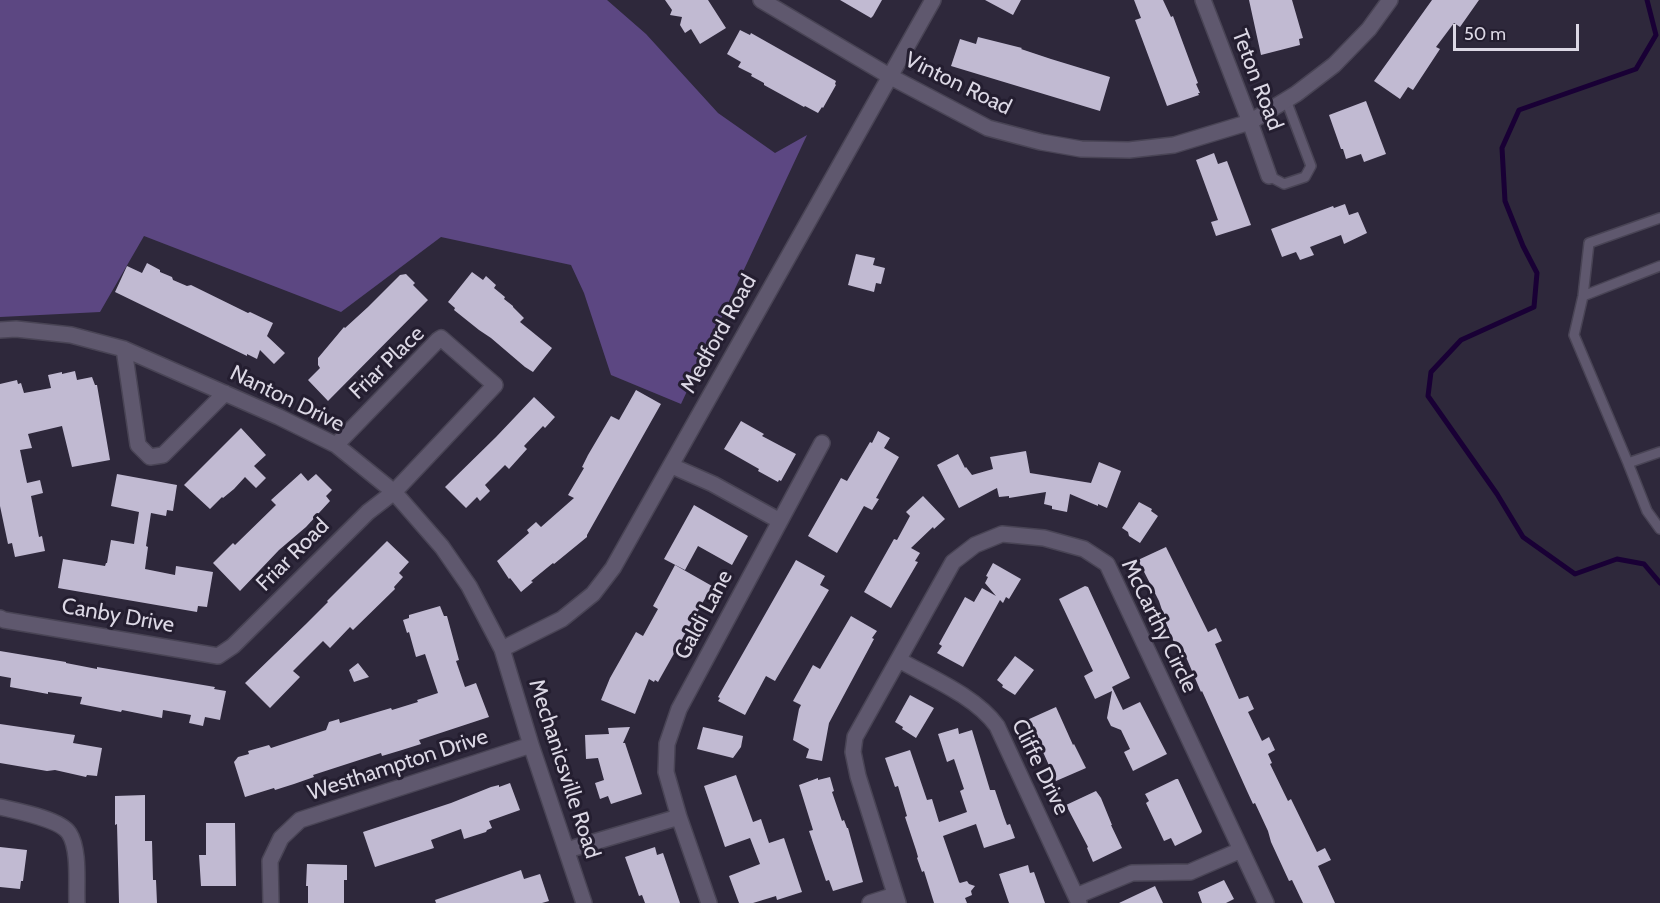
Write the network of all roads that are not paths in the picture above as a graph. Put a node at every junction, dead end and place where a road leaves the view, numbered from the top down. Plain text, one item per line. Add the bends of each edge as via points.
1 (761, 0) edge
2 (933, 0) edge
3 (1203, 0) edge
4 (1390, 0) edge
5 (891, 77) junction
6 (1286, 100) junction
7 (1250, 122) junction
8 (1269, 176) joint
9 (1659, 222) edge
10 (1660, 266) edge
11 (1583, 296) junction
12 (0, 330) edge
13 (124, 349) junction
14 (225, 393) junction
15 (822, 443) dead end
16 (336, 445) junction
17 (1660, 452) edge
18 (1628, 463) junction
19 (672, 466) junction
20 (394, 492) junction
21 (780, 521) junction
22 (1660, 529) edge
23 (0, 618) edge
24 (502, 649) junction
25 (227, 651) joint
26 (899, 660) junction
27 (531, 745) junction
28 (0, 807) edge
29 (679, 817) junction
30 (567, 850) junction
31 (1240, 850) junction
32 (897, 899) edge
33 (1078, 900) edge
34 (77, 903) edge
35 (271, 903) edge
36 (584, 903) edge
37 (709, 903) edge
38 (870, 903) edge
39 (1266, 903) edge

1 - 5 street, Vinton Road
2 - 5 street, Medford Road
3 - 7 street, Teton Road
4 - 6 street, Vinton Road via 1369,29 1334,65
5 - 7 street, Vinton Road via 988,128 1081,149 1129,150 1174,145
5 - 19 street, Medford Road
6 - 7 street, Vinton Road
6 - 8 lane via 1311,166 1305,177 1284,184
7 - 8 street, Teton Road
9 - 11 lane via 1590,243
10 - 11 lane
11 - 18 lane via 1574,335
12 - 13 street, Nanton Drive via 71,335
13 - 14 street, Nanton Drive
13 - 14 street via 138,445 150,457 162,454
14 - 16 street, Nanton Drive
15 - 21 street, Galdi Lane
16 - 20 street, Nanton Drive
16 - 20 street, Friar Place via 441,338 495,385
17 - 18 lane
18 - 22 lane via 1647,512
19 - 21 street
19 - 24 street, Medford Road via 613,568 593,594 562,619
20 - 24 street, Nanton Drive via 469,586
20 - 25 street, Friar Road via 368,512
21 - 29 street, Galdi Lane via 679,709 667,744 666,772
23 - 25 street, Canby Drive via 218,656
24 - 27 street, Mechanicsville Road
26 - 31 street, McCarthy Circle via 953,562 975,545 1002,534 1044,538 1084,549 1107,564
26 - 32 street, McCarthy Circle via 855,737 853,753
26 - 33 street, Cliffe Drive via 974,702 990,716
27 - 30 street, Mechanicsville Road
27 - 35 street, Westhampton Drive via 300,820 281,838 270,861
28 - 34 street via 48,819 69,832 75,849
29 - 30 street
29 - 37 street, Galdi Lane
30 - 36 street, Mechanicsville Road
31 - 33 street via 1190,872 1132,873
31 - 39 street, McCarthy Circle
32 - 38 street

